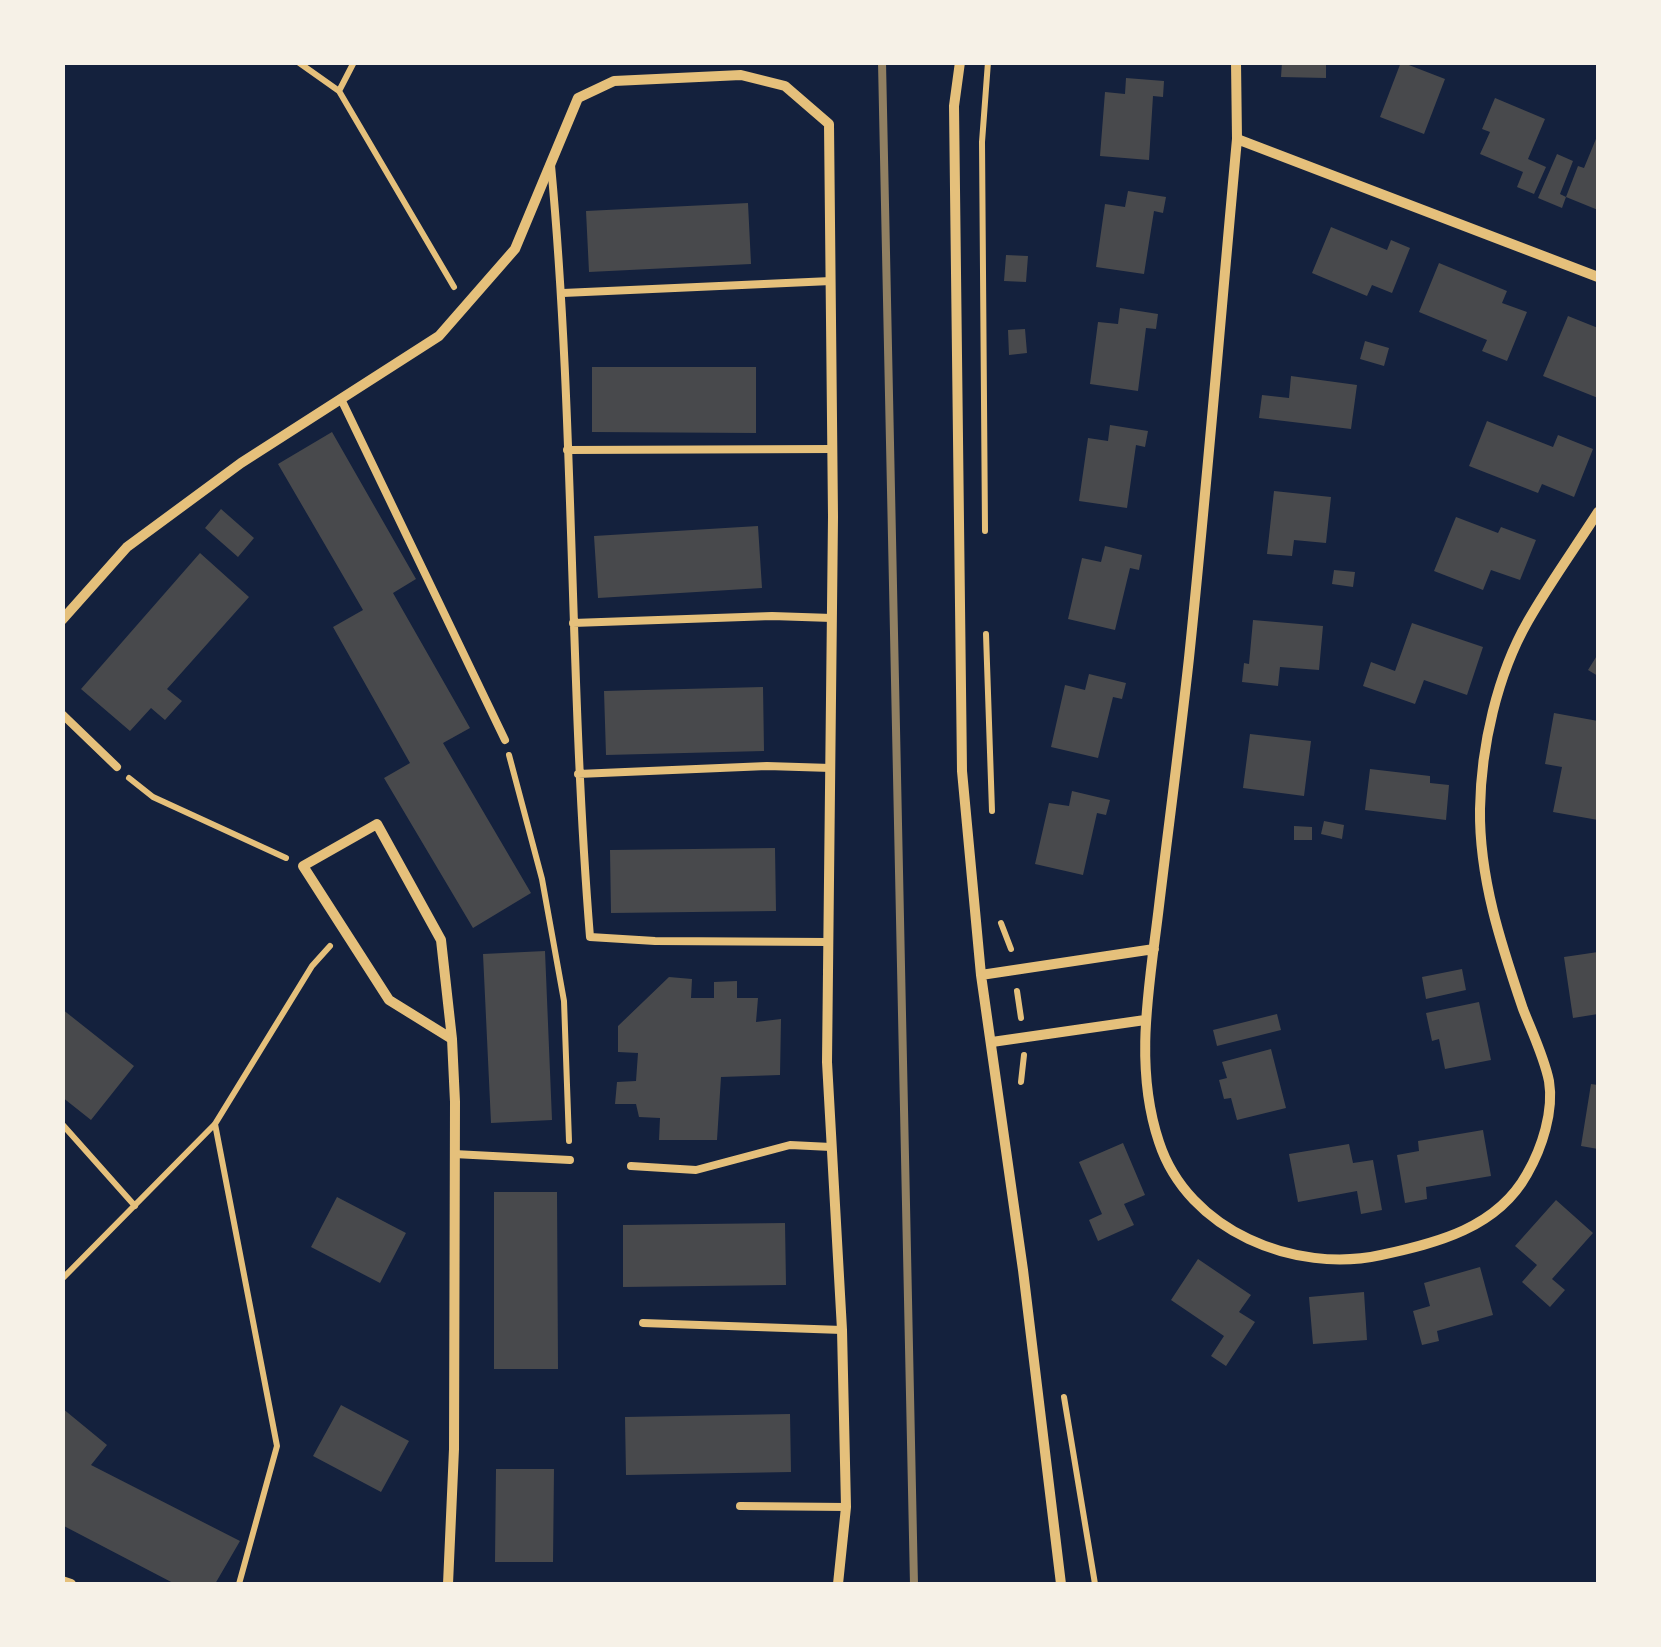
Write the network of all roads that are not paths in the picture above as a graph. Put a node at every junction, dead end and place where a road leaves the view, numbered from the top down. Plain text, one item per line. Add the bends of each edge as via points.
1 (960, 62) edge
2 (1236, 62) edge
3 (1237, 139) junction
4 (551, 165) junction
5 (1598, 277) edge
6 (831, 282) junction
7 (562, 293) junction
8 (341, 399) junction
9 (833, 449) junction
10 (568, 450) junction
11 (1598, 512) edge
12 (832, 618) junction
13 (62, 620) edge
14 (573, 622) junction
15 (62, 714) edge
16 (505, 740) road end
17 (117, 767) road end
18 (831, 768) junction
19 (578, 774) junction
20 (828, 942) junction
21 (1154, 949) junction
22 (981, 975) junction
23 (1145, 1020) junction
24 (452, 1039) junction
25 (992, 1042) junction
26 (831, 1148) junction
27 (454, 1154) junction
28 (570, 1160) road end
29 (631, 1166) dead end
30 (642, 1323) dead end
31 (842, 1330) junction
32 (740, 1506) dead end
33 (846, 1508) junction
34 (62, 1580) edge
35 (70, 1584) edge
36 (448, 1584) edge
37 (838, 1584) edge
38 (1061, 1584) edge

1 - 22 street via 954,125 962,771
2 - 3 street
3 - 5 street
3 - 21 street via 1189,658
4 - 6 street via 578,98 614,81 741,75 785,86 829,124
4 - 7 lane
4 - 8 street via 515,249 439,336
6 - 7 lane
6 - 9 street
7 - 10 lane
8 - 13 street via 127,546
8 - 16 lane
9 - 10 lane
9 - 12 street
10 - 14 lane
11 - 23 street via 1525,625 1485,750 1480,810 1486,888 1550,1084 1545,1135 1508,1202 1459,1233 1362,1259 1272,1250 1206,1212 1175,1174 1153,1119
12 - 14 lane
12 - 18 street
14 - 19 lane
15 - 17 lane
18 - 19 lane
18 - 20 street
19 - 20 lane via 590,937
20 - 26 street
21 - 22 street
21 - 23 street
22 - 25 street
23 - 25 street
24 - 24 street via 441,940 377,824 304,866 390,1000
24 - 27 street
25 - 38 street
26 - 29 lane via 790,1146 696,1170
26 - 31 street
27 - 28 lane
27 - 36 street
30 - 31 lane
31 - 33 street
32 - 33 lane
33 - 37 street
34 - 35 street

